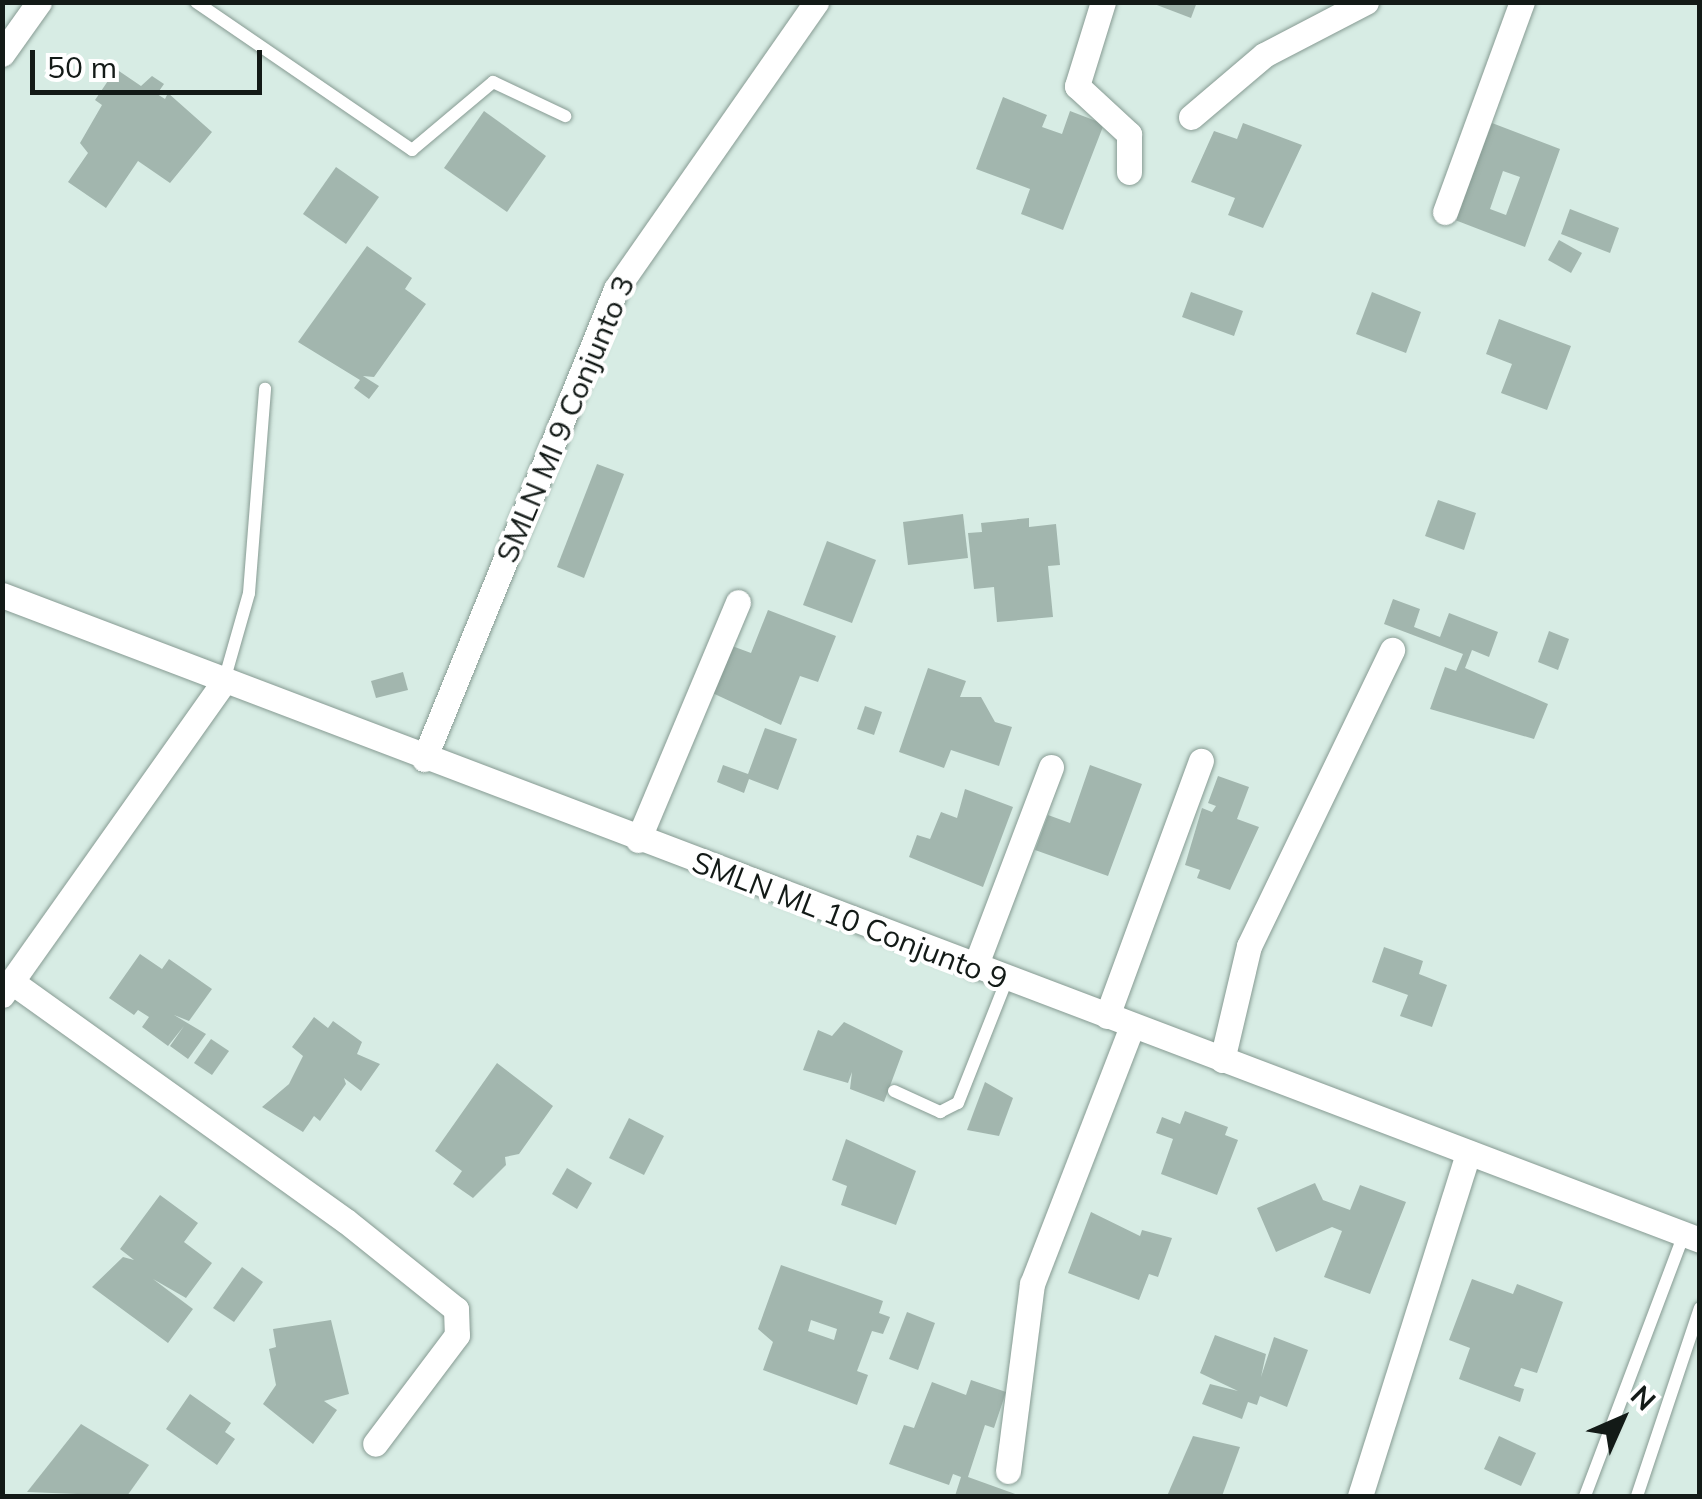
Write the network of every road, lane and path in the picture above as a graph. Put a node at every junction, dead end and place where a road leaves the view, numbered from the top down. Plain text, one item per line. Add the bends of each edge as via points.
1 (40, 2) edge
2 (196, 2) edge
3 (816, 2) edge
4 (1103, 2) edge
5 (1366, 2) edge
6 (1522, 2) edge
7 (2, 54) edge
8 (564, 116) dead end
9 (1191, 117) dead end
10 (1128, 172) dead end
11 (1445, 212) dead end
12 (265, 389) dead end
13 (2, 595) edge
14 (738, 602) dead end
15 (1392, 650) dead end
16 (224, 681) junction
17 (424, 759) junction
18 (1201, 760) dead end
19 (1051, 767) dead end
20 (638, 840) junction
21 (975, 967) junction
22 (1007, 978) junction
23 (7, 988) edge
24 (1107, 1016) junction
25 (1132, 1026) junction
26 (1222, 1060) junction
27 (894, 1091) dead end
28 (1468, 1152) junction
29 (1692, 1237) edge
30 (1700, 1308) edge
31 (376, 1444) dead end
32 (1008, 1471) dead end
33 (1360, 1496) edge
34 (1585, 1496) edge
35 (1637, 1496) edge

1 - 7 street
2 - 8 lane via 412,150 493,82
3 - 17 street, SMLN MI 9 Conjunto 3 via 616,289
4 - 10 street via 1077,86 1130,134
5 - 9 street via 1264,56
6 - 11 street
12 - 16 lane via 249,594
13 - 16 street, SMLN ML 10 Conjunto 9
14 - 20 street
15 - 26 street via 1249,946
16 - 17 street, SMLN ML 10 Conjunto 9
16 - 23 street
17 - 20 street, SMLN ML 10 Conjunto 9
18 - 24 street
19 - 21 street
20 - 21 street, SMLN ML 10 Conjunto 9
21 - 22 street, SMLN ML 10 Conjunto 9
22 - 24 street, SMLN ML 10 Conjunto 9
22 - 27 lane via 958,1104 940,1112
23 - 31 street via 346,1221 456,1309 457,1334
24 - 25 street, SMLN ML 10 Conjunto 9
25 - 26 street, SMLN ML 10 Conjunto 9
25 - 32 street via 1032,1284
26 - 28 street, SMLN ML 10 Conjunto 9
28 - 29 street, SMLN ML 10 Conjunto 9
28 - 33 street
29 - 34 lane
30 - 35 lane

